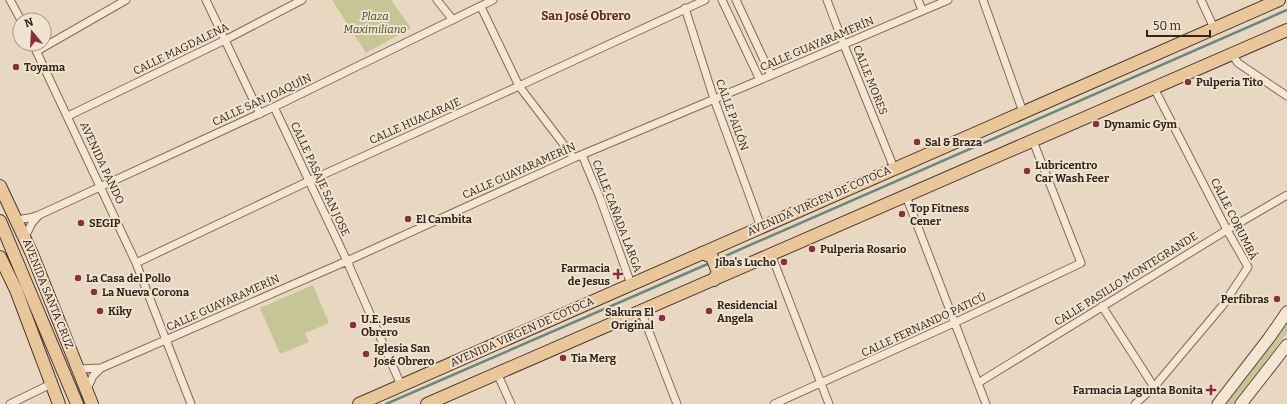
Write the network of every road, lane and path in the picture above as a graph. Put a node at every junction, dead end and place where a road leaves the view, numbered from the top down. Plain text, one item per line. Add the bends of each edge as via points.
1 (10, 0) edge
2 (126, 0) edge
3 (206, 0) edge
4 (302, 0) edge
5 (437, 0) edge
6 (493, 0) edge
7 (704, 0) edge
8 (722, 0) edge
9 (736, 0) edge
10 (827, 0) edge
11 (918, 0) edge
12 (948, 0) edge
13 (983, 0) edge
14 (1201, 0) edge
15 (1279, 0) edge
16 (480, 7) junction
17 (685, 8) junction
18 (922, 10) junction
19 (17, 12) edge
20 (453, 20) junction
21 (1214, 28) junction
22 (1287, 30) edge
23 (225, 40) junction
24 (52, 42) edge
25 (844, 45) junction
26 (37, 52) edge
27 (1232, 54) junction
28 (771, 75) junction
29 (760, 80) junction
30 (519, 86) junction
31 (1154, 88) junction
32 (1287, 96) edge
33 (714, 99) junction
34 (274, 107) junction
35 (1023, 112) junction
36 (260, 114) junction
37 (68, 116) junction
38 (1033, 141) junction
39 (582, 155) junction
40 (574, 158) junction
41 (894, 168) junction
42 (309, 181) junction
43 (0, 186) edge
44 (101, 187) junction
45 (1287, 195) edge
46 (906, 196) junction
47 (39, 215) junction
48 (16, 220) junction
49 (0, 221) edge
50 (761, 227) junction
51 (1227, 230) junction
52 (0, 237) edge
53 (25, 237) junction
54 (713, 252) junction
55 (771, 254) junction
56 (0, 257) edge
57 (346, 261) junction
58 (136, 263) junction
59 (723, 273) junction
60 (631, 284) junction
61 (16, 290) junction
62 (1102, 306) junction
63 (641, 310) junction
64 (1287, 312) edge
65 (954, 323) junction
66 (166, 340) junction
67 (1287, 345) edge
68 (101, 368) junction
69 (78, 369) junction
70 (497, 373) junction
71 (821, 383) junction
72 (978, 383) junction
73 (51, 384) junction
74 (401, 386) junction
75 (1154, 387) junction
76 (86, 390) junction
77 (10, 404) edge
78 (59, 404) edge
79 (77, 404) edge
80 (92, 404) edge
81 (191, 404) edge
82 (359, 404) edge
83 (427, 404) edge
84 (511, 404) edge
85 (677, 404) edge
86 (774, 404) edge
87 (829, 404) edge
88 (986, 404) edge
89 (1135, 404) edge
90 (1218, 404) edge
91 (1241, 404) edge

1 - 19 street
2 - 24 street
3 - 23 street
4 - 23 street, CALLE MAGDALENA
5 - 20 street
6 - 16 street, CALLE SAN JOAQUÍN
7 - 17 street, CALLE HUACARAJE
8 - 29 street
9 - 28 street
10 - 25 street, CALLE MORES
11 - 18 street
12 - 18 street, CALLE GUAYARAMERÍN
13 - 35 street
14 - 21 street
15 - 21 main road, AVENIDA VIRGEN DE COTOCA
16 - 20 street, CALLE SAN JOAQUÍN
16 - 30 street
17 - 30 street, CALLE HUACARAJE
17 - 33 street, CALLE PAILÓN
18 - 25 street, CALLE GUAYARAMERÍN
20 - 34 street, CALLE SAN JOAQUÍN
21 - 35 main road, AVENIDA VIRGEN DE COTOCA
22 - 27 main road
23 - 36 street
23 - 37 street, CALLE MAGDALENA
25 - 28 street, CALLE GUAYARAMERÍN
25 - 41 street, CALLE MORES
26 - 37 street, AVENIDA PANDO
27 - 31 main road
27 - 32 street via 1238,63
28 - 29 street, CALLE GUAYARAMERÍN
29 - 33 street, CALLE GUAYARAMERÍN
30 - 40 street
30 - 42 street, CALLE HUACARAJE
31 - 38 main road
31 - 51 street, CALLE CORUMBÁ
33 - 39 street, CALLE GUAYARAMERÍN
33 - 50 street, CALLE PAILÓN
34 - 36 street, CALLE SAN JOAQUÍN
34 - 42 street, CALLE PASAJE SAN JOSE
35 - 41 main road, AVENIDA VIRGEN DE COTOCA
36 - 44 street, CALLE SAN JOAQUÍN
37 - 44 street, AVENIDA PANDO
38 - 46 main road
38 - 65 street, CALLE FERNANDO PATICÚ via 1082,263
39 - 40 street, CALLE GUAYARAMERÍN
39 - 60 street, CALLE CAÑADA LARGA
40 - 57 street, CALLE GUAYARAMERÍN
41 - 50 main road, AVENIDA VIRGEN DE COTOCA
42 - 57 street, CALLE PASAJE SAN JOSE
42 - 58 street, CALLE HUACARAJE
43 - 48 main road, AVENIDA SANTA CRUZ
44 - 47 street, CALLE SAN JOAQUÍN
44 - 58 street, AVENIDA PANDO
45 - 51 street, CALLE PASILLO MONTEGRANDE
46 - 55 main road
46 - 65 street
47 - 48 street, CALLE SAN JOAQUÍN
47 - 53 street
48 - 53 main road, AVENIDA SANTA CRUZ
49 - 79 main road, AVENIDA SANTA CRUZ
50 - 54 main road, AVENIDA VIRGEN DE COTOCA
51 - 62 street, CALLE PASILLO MONTEGRANDE
51 - 75 street, CALLE CORUMBÁ via 1248,267 1223,305
52 - 61 main road
53 - 69 main road, AVENIDA SANTA CRUZ
54 - 59 main road
54 - 60 main road, AVENIDA VIRGEN DE COTOCA
55 - 59 main road
55 - 71 street
56 - 61 main road
57 - 66 street, CALLE GUAYARAMERÍN
57 - 74 street, CALLE PASAJE SAN JOSE
58 - 66 street, AVENIDA PANDO
59 - 63 main road
60 - 74 main road, AVENIDA VIRGEN DE COTOCA
61 - 73 main road
62 - 72 street, CALLE PASILLO MONTEGRANDE
62 - 75 street
63 - 70 main road
63 - 85 street
64 - 90 main road
65 - 71 street, CALLE FERNANDO PATICÚ
65 - 72 street
66 - 68 street, CALLE GUAYARAMERÍN
66 - 81 street, AVENIDA PANDO
67 - 91 main road
68 - 69 street, CALLE GUAYARAMERÍN
68 - 76 street, CALLE GUAYARAMERÍN via 93,376
69 - 76 main road, AVENIDA SANTA CRUZ
70 - 83 main road
70 - 84 street
71 - 86 street, CALLE FERNANDO PATICÚ
71 - 87 street
72 - 88 street
73 - 77 street
73 - 78 main road
74 - 82 main road, AVENIDA VIRGEN DE COTOCA
75 - 89 street, CALLE CORUMBÁ
76 - 80 main road, AVENIDA SANTA CRUZ

